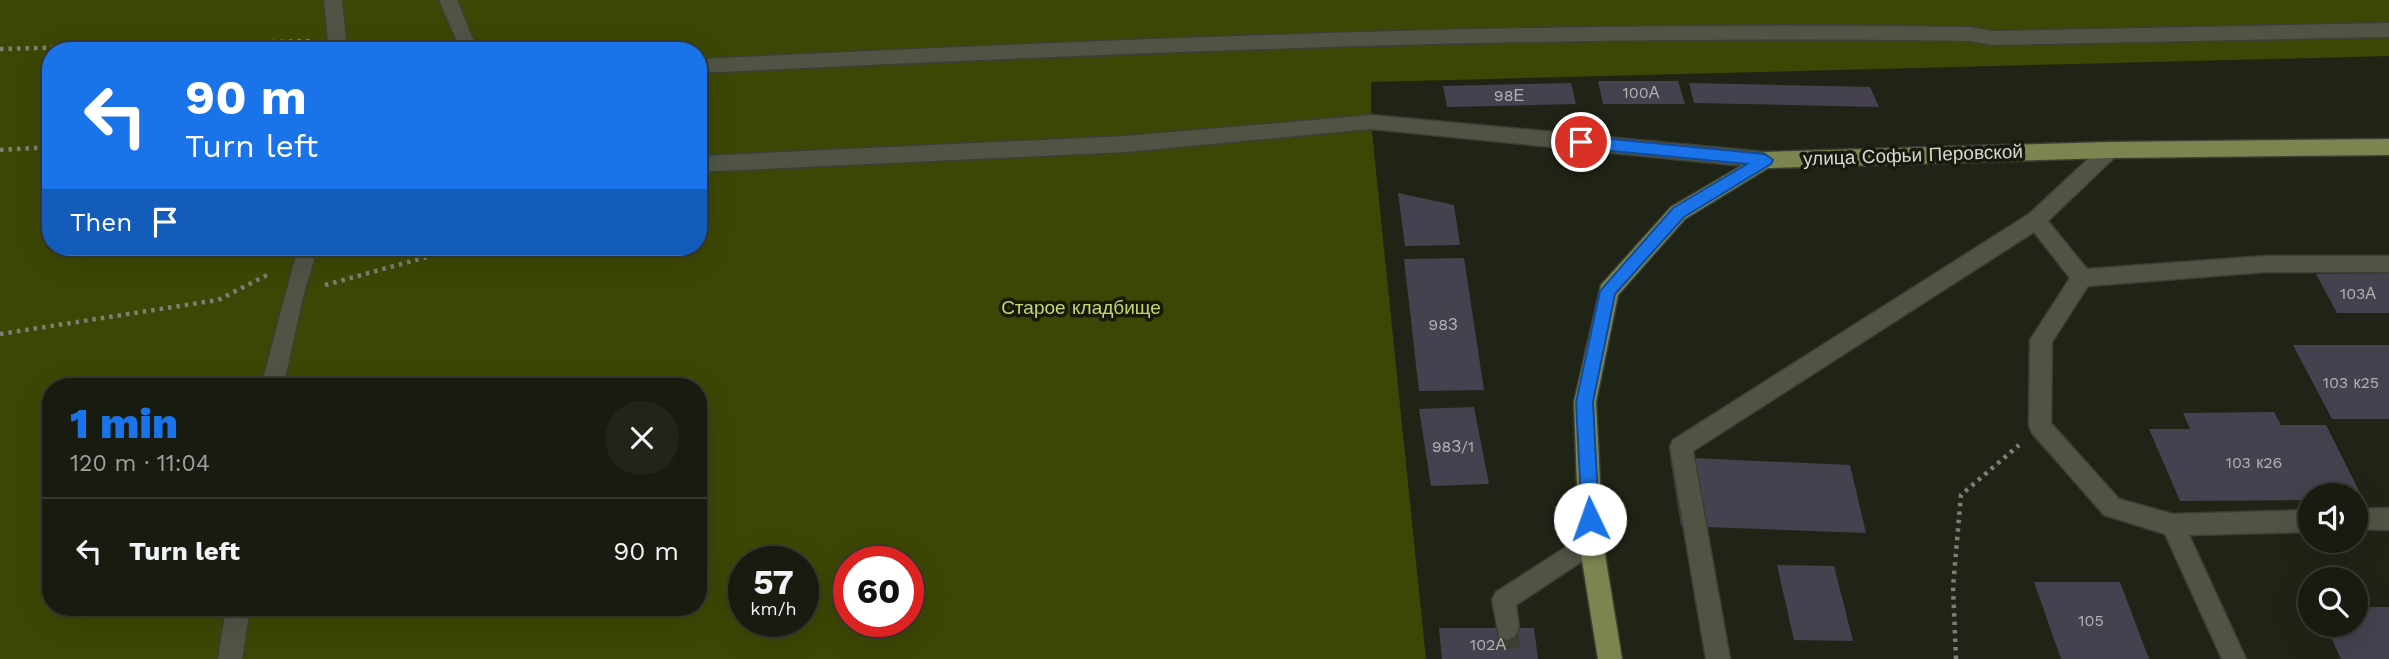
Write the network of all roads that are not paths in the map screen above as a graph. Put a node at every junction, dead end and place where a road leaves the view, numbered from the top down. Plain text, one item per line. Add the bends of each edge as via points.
1 (333, 0) edge
2 (449, 0) edge
3 (2389, 30) edge
4 (337, 42) edge
5 (466, 42) edge
6 (707, 66) edge
7 (2389, 147) edge
8 (2110, 150) junction
9 (1765, 160) junction
10 (707, 164) edge
11 (2036, 220) junction
12 (305, 256) edge
13 (2389, 264) edge
14 (2082, 278) junction
15 (274, 378) edge
16 (2368, 519) edge
17 (2389, 519) edge
18 (2298, 521) edge
19 (2173, 524) junction
20 (1591, 542) junction
21 (237, 616) edge
22 (1507, 628) tunnel mouth
23 (230, 659) edge
24 (1610, 659) edge
25 (1718, 659) edge
26 (2234, 659) edge

1 - 4 lane
2 - 5 lane
3 - 6 lane via 1992,38 1791,29 1265,39
7 - 8 main road, улица Софьи Перовской
8 - 9 main road, улица Софьи Перовской
8 - 11 lane
9 - 10 lane via 1371,122 1126,144
9 - 20 main road, улица Софьи Перовской via 1678,213 1608,291 1584,402
11 - 14 lane
11 - 25 lane via 1681,447
12 - 15 lane
13 - 14 lane via 2266,264
14 - 19 lane via 2041,340 2040,426 2112,508
16 - 17 lane
18 - 19 lane
19 - 26 lane
20 - 22 lane via 1504,600
20 - 24 main road, улица Софьи Перовской
21 - 23 lane

